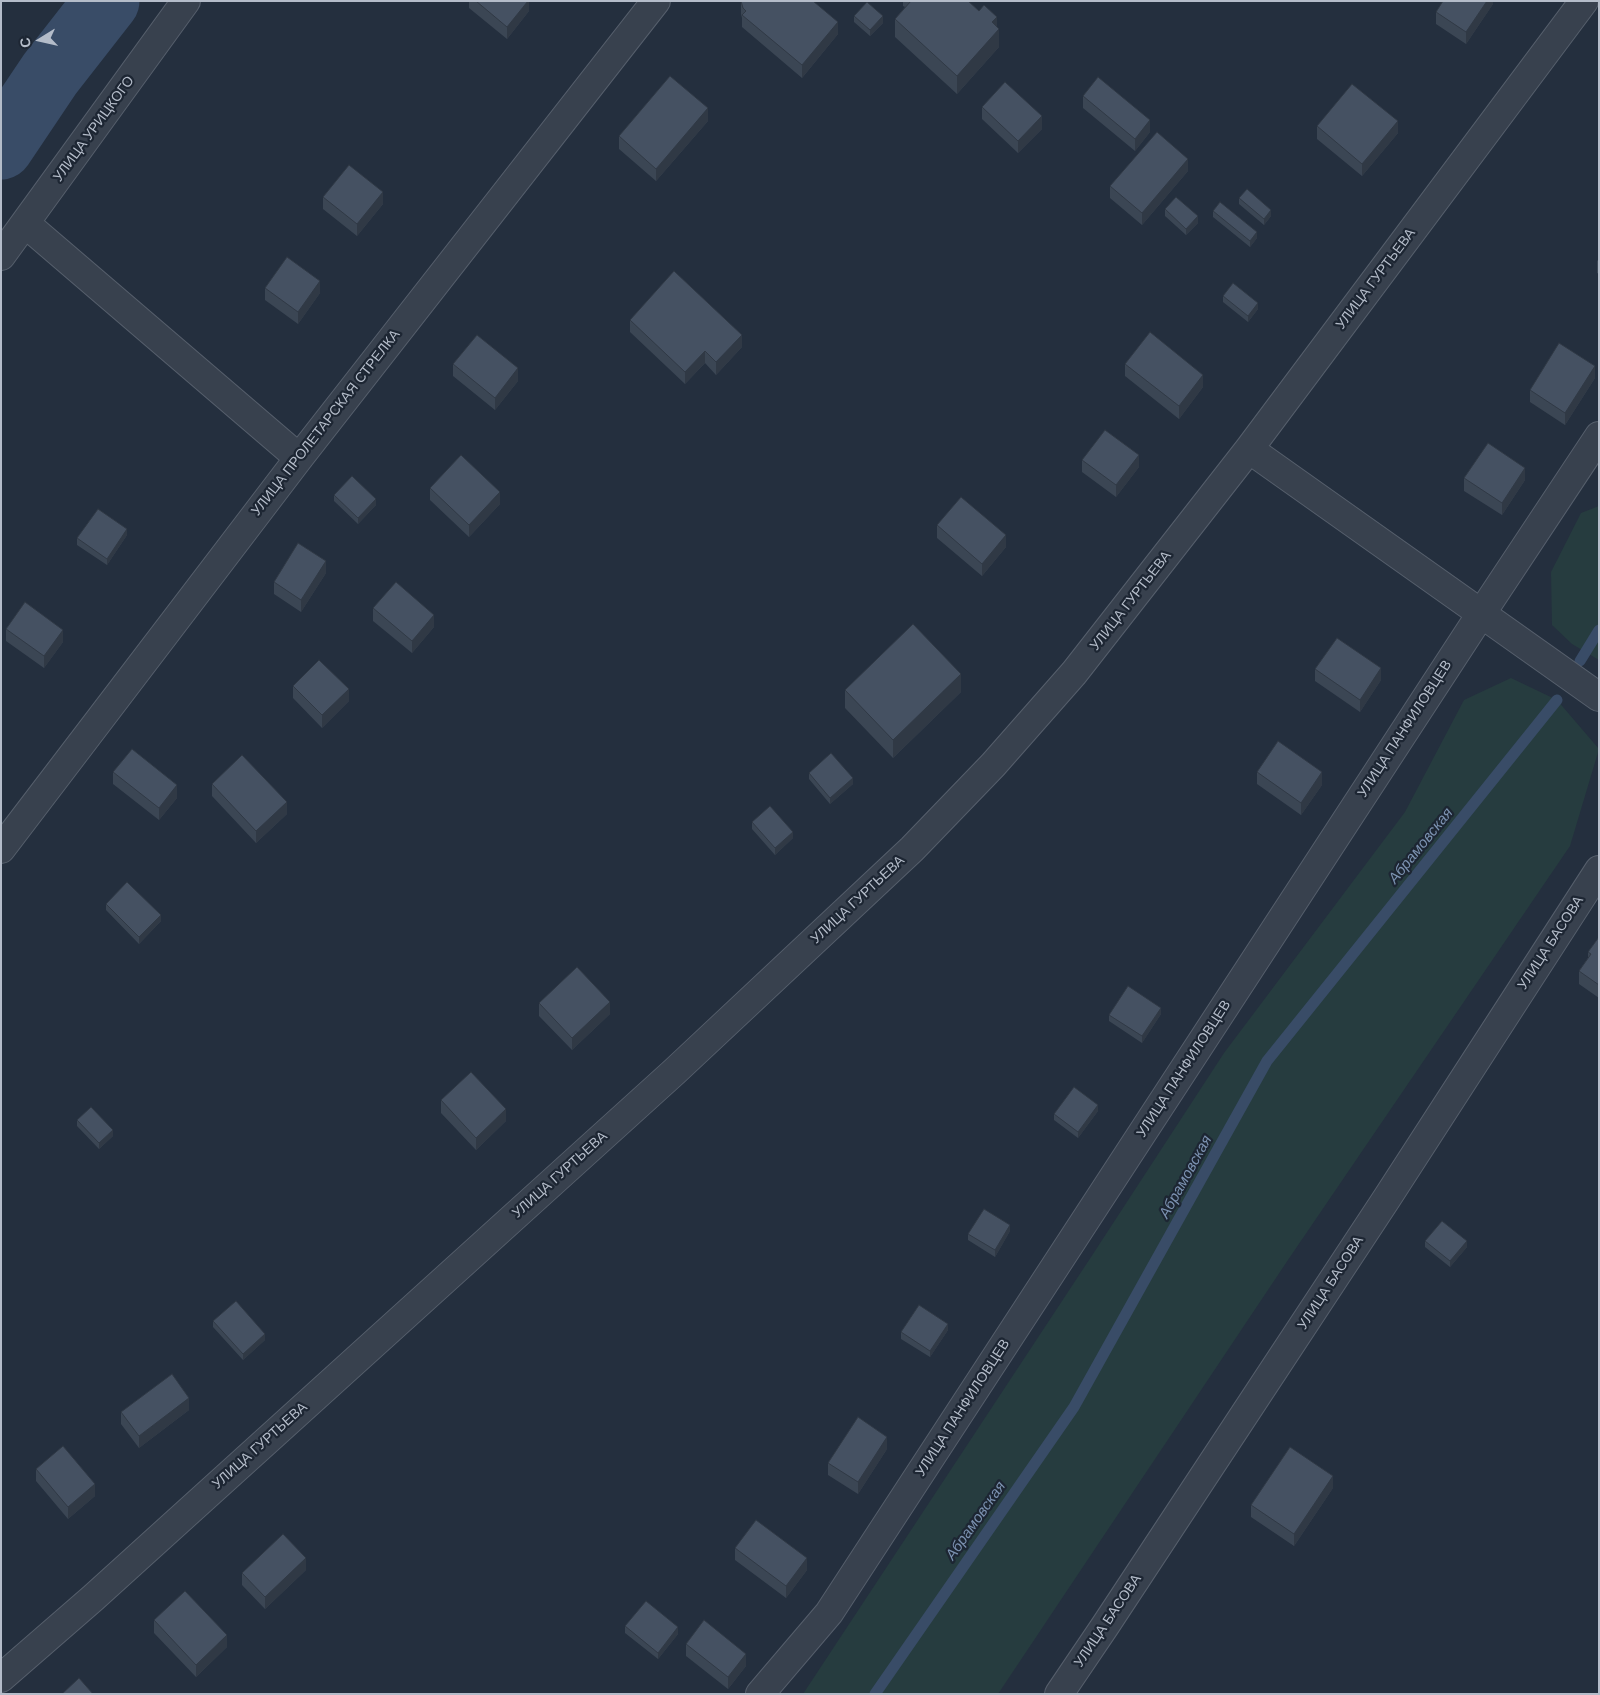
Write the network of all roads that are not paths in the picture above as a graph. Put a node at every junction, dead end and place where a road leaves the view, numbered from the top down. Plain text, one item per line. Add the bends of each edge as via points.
1 (186, 1) edge
2 (656, 1) edge
3 (1584, 1) edge
4 (26, 224) junction
5 (1, 256) edge
6 (1599, 436) edge
7 (1249, 449) junction
8 (298, 458) junction
9 (1481, 614) junction
10 (1599, 696) edge
11 (1, 849) edge
12 (1599, 870) edge
13 (1, 1678) edge
14 (760, 1694) edge
15 (1059, 1694) edge

1 - 4 street, УЛИЦА УРИЦКОГО
2 - 8 street, УЛИЦА ПРОЛЕТАРСКАЯ СТРЕЛКА
3 - 7 street, УЛИЦА ГУРТЬЕВА
4 - 5 street, УЛИЦА УРИЦКОГО
4 - 8 street
6 - 9 street, УЛИЦА ПАНФИЛОВЦЕВ
7 - 9 street
7 - 13 street, УЛИЦА ГУРТЬЕВА via 1074,673 993,765 912,849 659,1085
8 - 11 street, УЛИЦА ПРОЛЕТАРСКАЯ СТРЕЛКА
9 - 10 street
9 - 14 street, УЛИЦА ПАНФИЛОВЦЕВ via 829,1613
12 - 15 street, УЛИЦА БАСОВА via 1382,1206

